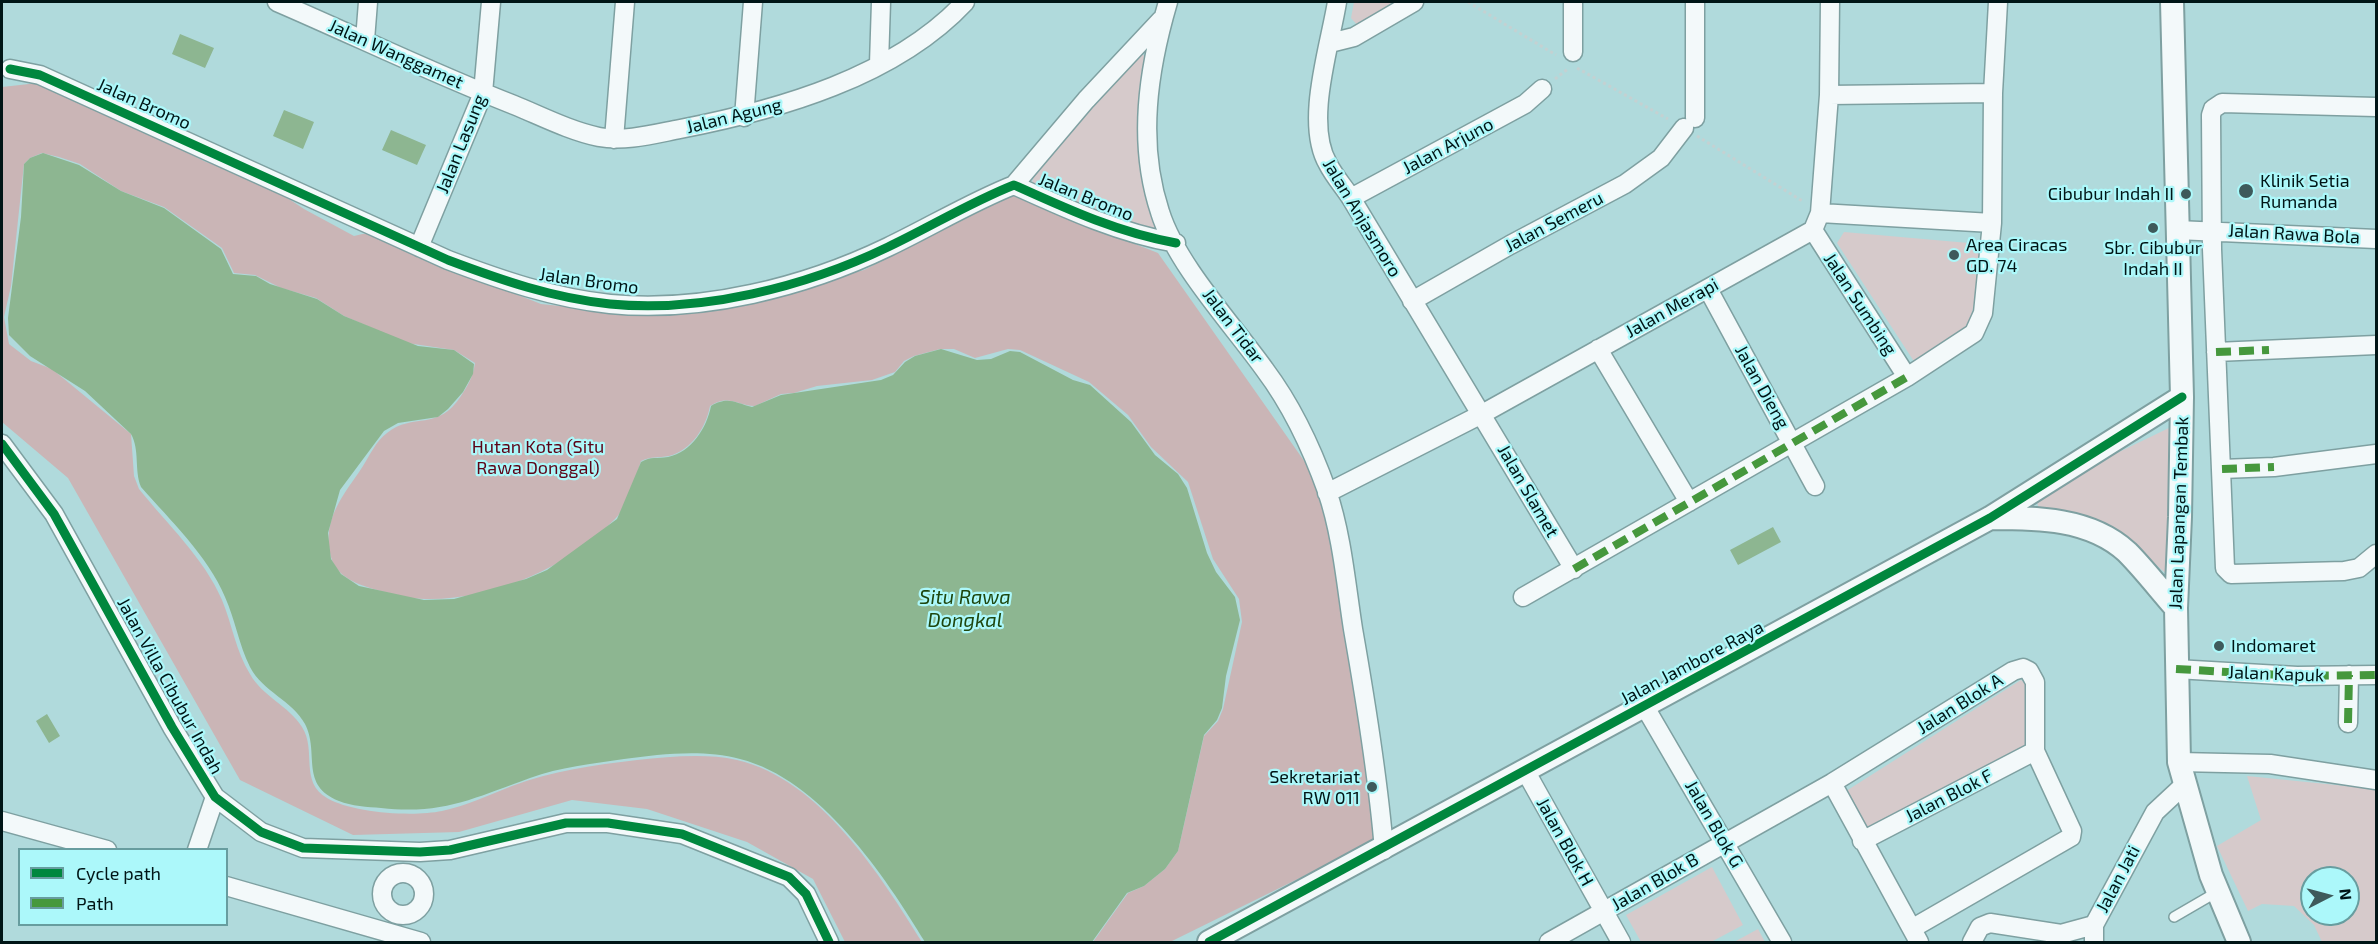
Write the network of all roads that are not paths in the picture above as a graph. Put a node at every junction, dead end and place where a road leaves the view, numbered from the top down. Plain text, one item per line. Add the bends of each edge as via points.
1 (277, 2) edge
2 (368, 2) edge
3 (491, 2) edge
4 (625, 2) edge
5 (753, 2) edge
6 (881, 2) edge
7 (965, 2) edge
8 (1337, 2) edge
9 (1414, 2) edge
10 (1573, 2) edge
11 (1695, 2) edge
12 (1830, 2) edge
13 (1998, 2) edge
14 (2172, 2) edge
15 (1165, 10) edge
16 (365, 40) junction
17 (1330, 43) junction
18 (1573, 58) road end
19 (879, 64) junction
20 (10, 69) dead end
21 (1542, 89) road end
22 (483, 93) junction
23 (1994, 93) junction
24 (1829, 94) junction
25 (2376, 107) edge
26 (744, 117) junction
27 (614, 139) junction
28 (1014, 185) junction
29 (1351, 198) junction
30 (1820, 213) junction
31 (1992, 223) junction
32 (1813, 230) junction
33 (2177, 230) junction
34 (2212, 230) junction
35 (2376, 239) edge
36 (1176, 243) junction
37 (419, 247) junction
38 (1708, 289) junction
39 (1412, 301) junction
40 (2376, 345) edge
41 (1598, 349) junction
42 (2216, 352) junction
43 (1907, 377) junction
44 (2182, 397) junction
45 (1482, 414) junction
46 (1793, 442) junction
47 (2, 444) edge
48 (2376, 454) edge
49 (2222, 469) junction
50 (1815, 486) dead end
51 (1327, 493) junction
52 (1689, 502) junction
53 (1990, 518) junction
54 (2376, 554) edge
55 (1574, 569) junction
56 (1523, 597) dead end
57 (2176, 608) junction
58 (2176, 669) junction
59 (2349, 675) junction
60 (2376, 675) edge
61 (1645, 707) junction
62 (2348, 723) dead end
63 (2035, 751) junction
64 (2179, 762) junction
65 (1526, 772) junction
66 (2376, 780) edge
67 (1832, 783) junction
68 (2184, 785) junction
69 (215, 797) junction
70 (2, 821) edge
71 (1862, 840) junction
72 (1725, 841) junction
73 (103, 848) edge
74 (197, 848) edge
75 (1384, 850) junction
76 (392, 851) junction
77 (420, 852) junction
78 (415, 876) junction
79 (389, 878) junction
80 (228, 886) edge
81 (2217, 892) junction
82 (388, 910) junction
83 (1604, 911) junction
84 (406, 916) junction
85 (2174, 917) dead end
86 (2094, 934) edge
87 (1916, 935) edge
88 (378, 937) edge
89 (398, 939) edge
90 (421, 942) edge
91 (829, 942) edge
92 (1209, 942) edge
93 (1549, 942) edge
94 (1622, 942) edge
95 (1782, 942) edge
96 (1972, 942) edge
97 (2239, 942) edge

1 - 16 street, Jalan Wanggamet
2 - 16 street
3 - 22 street, Jalan Lasung
4 - 27 street
5 - 26 street
6 - 19 street
7 - 19 street, Jalan Agung via 941,25
8 - 17 street, Jalan Anjasmoro
9 - 17 street via 1354,37
10 - 18 street
11 - 39 street, Jalan Semeru via 1689,123 1661,158 1625,184
12 - 24 street
13 - 23 street
14 - 33 street, Jalan Lapangan Tembak
15 - 28 street, Jalan Tidar
15 - 36 street, Jalan Tidar via 1152,64 1146,135 1160,214
16 - 22 street, Jalan Wanggamet
17 - 29 street, Jalan Anjasmoro via 1320,99 1320,139 1327,163
19 - 26 street, Jalan Agung via 815,94
20 - 37 street, Jalan Bromo via 40,75
21 - 29 street, Jalan Arjuno via 1525,104
22 - 27 street, Jalan Agung via 580,132
22 - 37 street, Jalan Lasung
23 - 24 street
23 - 31 street
24 - 30 street
25 - 34 street, Jalan Rawa Bola via 2216,105 2211,115
26 - 27 street, Jalan Agung
28 - 36 street, Jalan Bromo via 1101,222
28 - 37 street, Jalan Bromo via 887,248 817,275 687,304 610,304 569,297 518,286
29 - 39 street, Jalan Anjasmoro
30 - 31 street
30 - 32 street
31 - 43 street via 1980,324 1962,344
32 - 38 street, Jalan Merapi
32 - 43 street, Jalan Sumbing
33 - 34 street, Jalan Rawa Bola
33 - 44 street, Jalan Lapangan Tembak
34 - 35 street, Jalan Rawa Bola
34 - 42 street, Jalan Rawa Bola
36 - 51 street, Jalan Tidar via 1198,280 1283,397
38 - 41 street, Jalan Merapi
38 - 46 street, Jalan Dieng
39 - 45 street, Jalan Anjasmoro
40 - 42 street
41 - 45 street, Jalan Merapi
41 - 52 street
42 - 49 street, Jalan Rawa Bola
43 - 46 street
44 - 53 street, Jalan Jambore Raya
44 - 57 street, Jalan Lapangan Tembak
45 - 51 street, Jalan Merapi
45 - 55 street, Jalan Slamet
46 - 50 street, Jalan Dieng
46 - 52 street
47 - 69 street, Jalan Villa Cibubur Indah via 54,514
48 - 49 street via 2274,467
49 - 54 street, Jalan Rawa Bola via 2228,572 2344,571 2359,568
51 - 75 street, Jalan Tidar via 1368,717
52 - 55 street
53 - 57 street via 2063,522 2105,537 2126,552
53 - 61 street, Jalan Jambore Raya
55 - 56 street
57 - 58 street, Jalan Lapangan Tembak
58 - 59 street, Jalan Kapuk
58 - 64 street, Jalan Lapangan Tembak
59 - 60 street, Jalan Kapuk
59 - 62 street
61 - 65 street, Jalan Jambore Raya
61 - 72 street, Jalan Blok G
63 - 67 street, Jalan Blok A via 2035,682 2023,668
63 - 71 street, Jalan Blok F
63 - 87 street, Jalan Blok A via 2072,831 2071,837
64 - 66 street via 2270,764
64 - 68 street, Jalan Lapangan Tembak
65 - 75 street, Jalan Jambore Raya
65 - 83 street, Jalan Blok H
67 - 71 street
67 - 72 street, Jalan Blok B
68 - 81 street, Jalan Lapangan Tembak
68 - 86 street, Jalan Jati via 2154,812
69 - 74 street
69 - 76 street, Jalan Villa Cibubur Indah via 261,832 303,848
70 - 73 street
71 - 87 street
72 - 83 street, Jalan Blok B
72 - 95 street, Jalan Blok G
75 - 92 street, Jalan Jambore Raya
76 - 77 street, Jalan Villa Cibubur Indah
76 - 79 street
77 - 78 street
77 - 91 street, Jalan Villa Cibubur Indah via 450,850 566,823 608,823 682,834 789,877 806,894
78 - 79 street via 401,873
78 - 84 street via 424,888 424,896 419,909
79 - 82 street via 382,890
80 - 88 street
81 - 85 lane
81 - 97 street, Jalan Lapangan Tembak
82 - 84 street
82 - 88 street
83 - 93 street, Jalan Blok B
83 - 94 street, Jalan Blok H
84 - 89 street
86 - 96 street, Jalan Jati via 1990,923 1980,927
88 - 89 street
89 - 90 street

